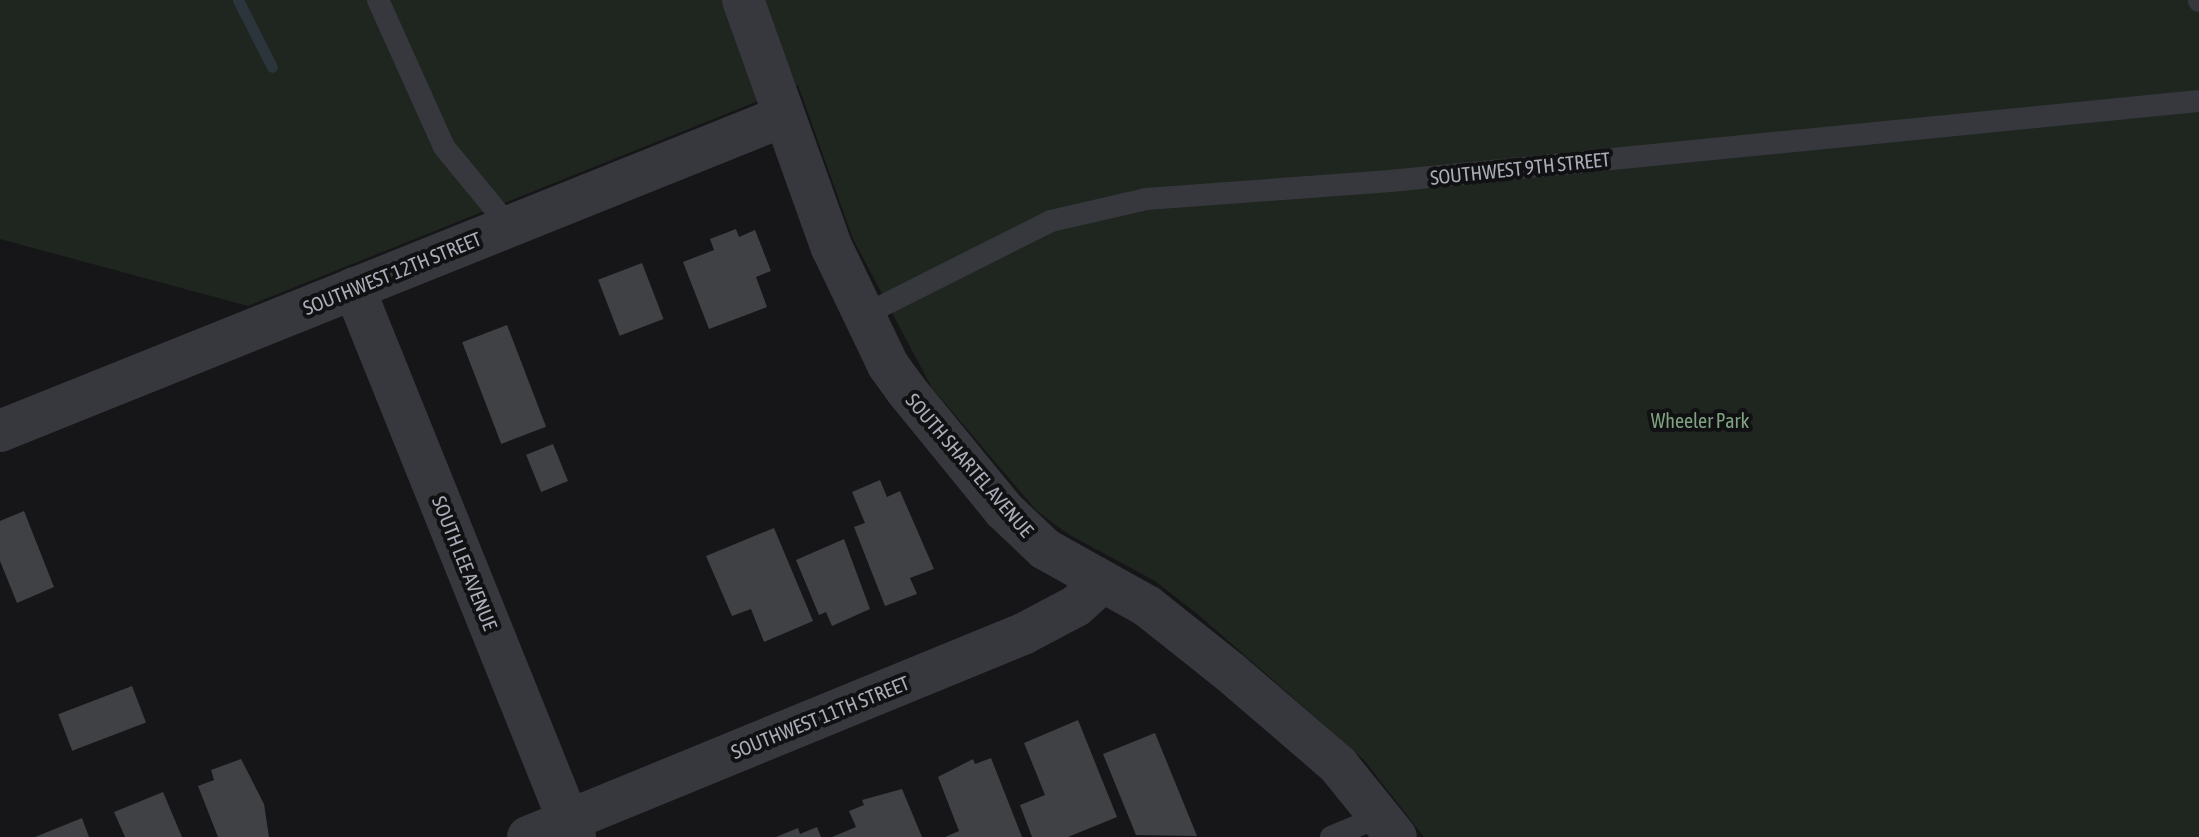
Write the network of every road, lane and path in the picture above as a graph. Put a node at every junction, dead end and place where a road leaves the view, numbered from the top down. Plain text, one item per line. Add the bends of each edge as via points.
1 (378, 0) edge
2 (743, 0) edge
3 (2199, 101) edge
4 (784, 116) junction
5 (509, 226) junction
6 (354, 288) junction
7 (864, 315) junction
8 (0, 431) edge
9 (1103, 582) junction
10 (1388, 827) edge
11 (572, 829) edge
12 (528, 837) edge
13 (1331, 837) edge

1 - 5 lane via 444,147
2 - 4 street, SOUTH SHARTEL AVENUE
3 - 7 lane, SOUTHWEST 9TH STREET via 1390,181 1146,199 1051,221
4 - 5 street, SOUTHWEST 12TH STREET
4 - 7 street, SOUTH SHARTEL AVENUE via 832,248
5 - 6 street, SOUTHWEST 12TH STREET
6 - 8 street, SOUTHWEST 12TH STREET
6 - 11 street, SOUTH LEE AVENUE
7 - 9 street, SOUTH SHARTEL AVENUE via 897,377 1004,510 1045,549
9 - 10 street, SOUTH SHARTEL AVENUE via 1173,625 1275,710 1338,765
9 - 11 street, SOUTHWEST 11TH STREET via 1076,606 1023,634
10 - 13 lane
11 - 12 street, SOUTHWEST 11TH STREET

